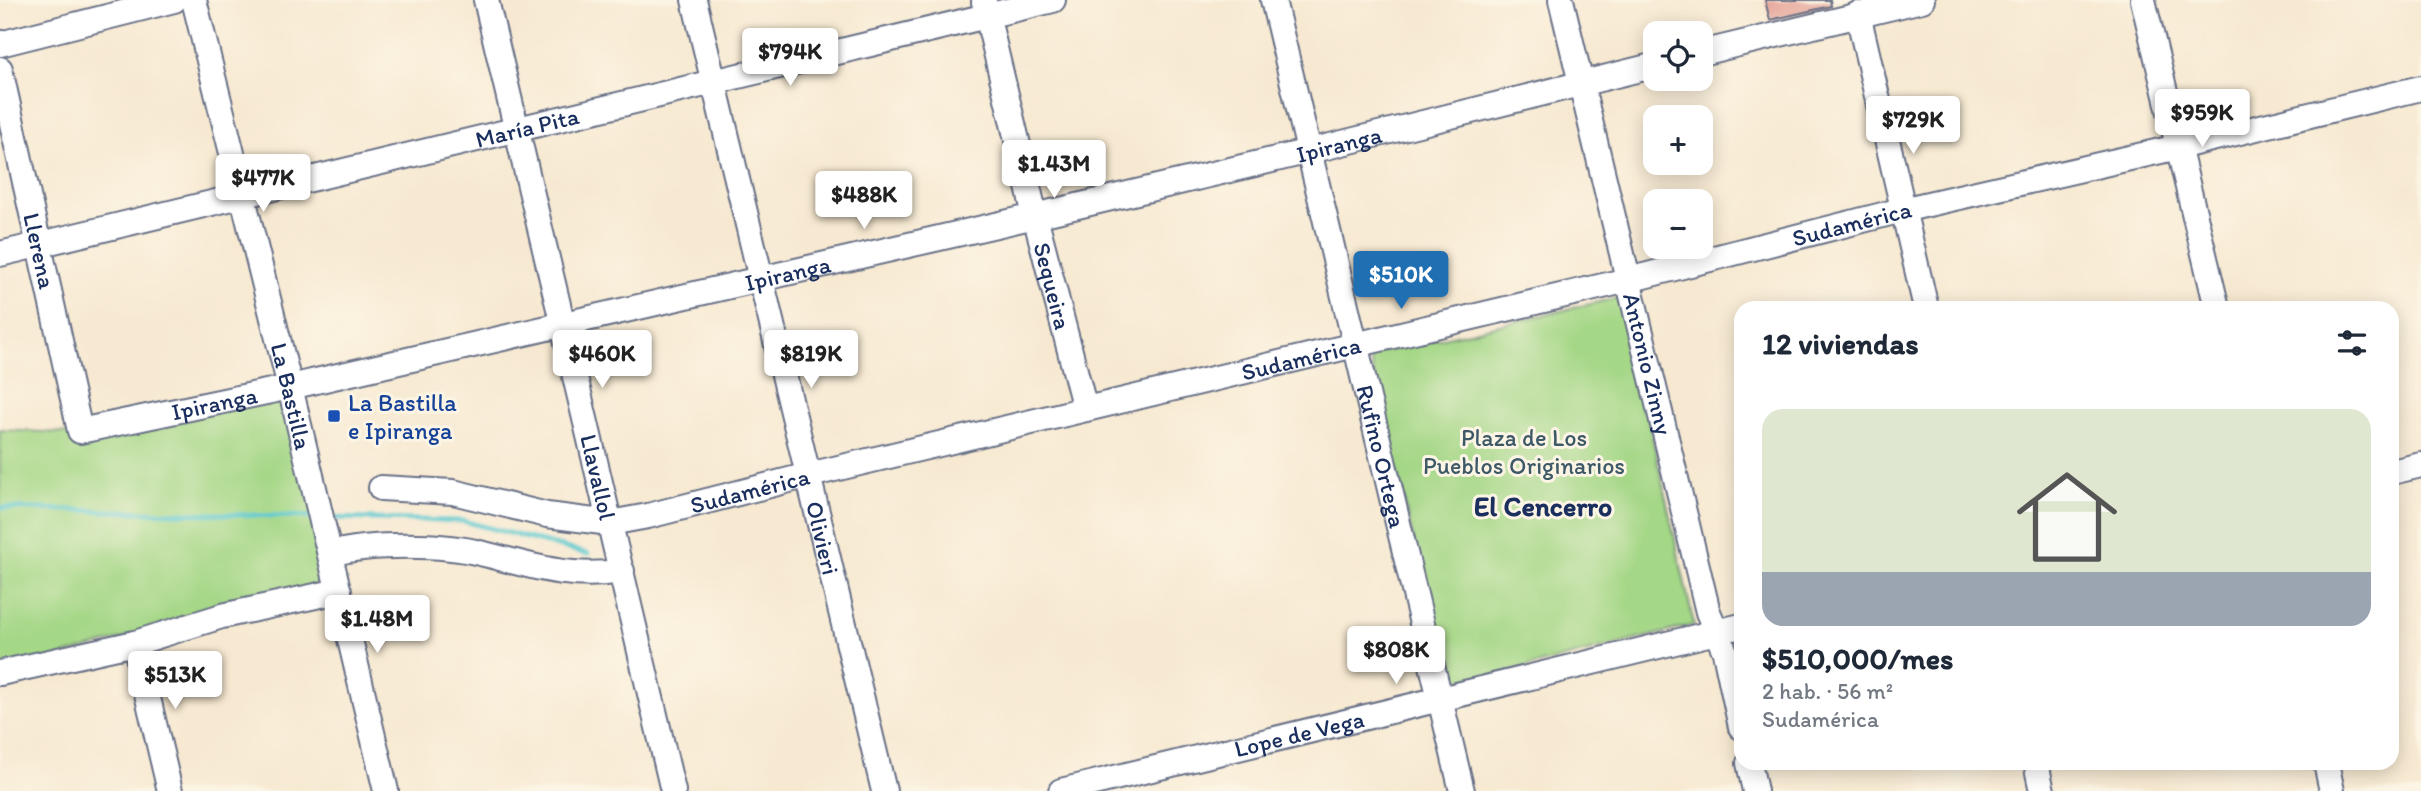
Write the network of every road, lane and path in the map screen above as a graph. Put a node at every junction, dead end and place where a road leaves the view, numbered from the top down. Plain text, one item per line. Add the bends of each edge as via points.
1 (174, 0) edge
2 (194, 0) edge
3 (486, 0) edge
4 (694, 0) edge
5 (1054, 0) edge
6 (1273, 0) edge
7 (1561, 0) edge
8 (1922, 0) edge
9 (2143, 0) edge
10 (986, 8) edge
11 (1858, 14) junction
12 (0, 44) edge
13 (1713, 51) edge
14 (1643, 68) edge
15 (0, 69) edge
16 (713, 83) junction
17 (1580, 84) junction
18 (2421, 88) edge
19 (515, 130) junction
20 (2178, 147) junction
21 (1310, 151) junction
22 (243, 196) junction
23 (1902, 211) junction
24 (1035, 216) junction
25 (39, 245) junction
26 (0, 254) edge
27 (760, 278) junction
28 (1628, 279) junction
29 (1924, 301) edge
30 (2215, 301) edge
31 (563, 325) junction
32 (1356, 345) junction
33 (290, 387) junction
34 (1085, 409) junction
35 (80, 431) joint
36 (2421, 465) edge
37 (2399, 470) edge
38 (808, 475) junction
39 (380, 488) dead end
40 (610, 523) junction
41 (330, 554) junction
42 (622, 572) junction
43 (339, 591) junction
44 (1734, 628) edge
45 (1716, 632) junction
46 (135, 643) junction
47 (0, 673) edge
48 (1734, 694) edge
49 (1440, 699) junction
50 (1750, 770) edge
51 (2038, 770) edge
52 (2328, 770) edge
53 (169, 791) edge
54 (386, 791) edge
55 (673, 791) edge
56 (884, 791) edge
57 (1060, 791) edge
58 (1462, 791) edge
59 (1755, 791) edge
60 (2042, 791) edge
61 (2332, 791) edge

1 - 12 street
2 - 22 street, La Bastilla
3 - 19 street, Llavallol
4 - 16 street, Olivieri
5 - 10 street, María Pita
6 - 21 street, Rufino Ortega
7 - 17 street, Antonio Zinny
8 - 11 street
9 - 20 street
10 - 16 street, María Pita
10 - 24 street, Sequeira
11 - 13 street
11 - 23 street
14 - 17 street, Ipiranga
15 - 25 street, Llerena
16 - 19 street, María Pita
16 - 27 street, Olivieri
17 - 21 street, Ipiranga
17 - 28 street, Antonio Zinny
18 - 20 street, Sudamérica
19 - 22 street, María Pita
19 - 31 street, Llavallol
20 - 23 street, Sudamérica
20 - 30 street
21 - 24 street, Ipiranga
21 - 32 street, Rufino Ortega
22 - 25 street, María Pita
22 - 33 street, La Bastilla
23 - 28 street, Sudamérica
23 - 29 street
24 - 27 street, Ipiranga
24 - 34 street, Sequeira
25 - 26 street, María Pita
25 - 35 street, Llerena
27 - 31 street, Ipiranga
27 - 38 street, Olivieri
28 - 32 street, Sudamérica
28 - 45 street, Antonio Zinny via 1707,612
31 - 33 street, Ipiranga
31 - 40 street, Llavallol
32 - 34 street, Sudamérica
32 - 49 street, Rufino Ortega
33 - 35 street, Ipiranga
33 - 41 street, La Bastilla
34 - 38 street, Sudamérica
36 - 37 street
38 - 40 street, Sudamérica
38 - 56 street, Olivieri
39 - 40 street, Sudamérica via 453,492
40 - 42 street, Llavallol
41 - 42 street via 374,547 463,549 569,573
41 - 43 street, La Bastilla
42 - 55 street, Llavallol
43 - 46 street via 208,620
43 - 54 street, La Bastilla
44 - 45 street, Lope de Vega
45 - 48 street, Antonio Zinny
45 - 49 street, Lope de Vega
46 - 47 street
46 - 53 street
49 - 57 street, Lope de Vega
49 - 58 street, Rufino Ortega
50 - 59 street
51 - 60 street
52 - 61 street

